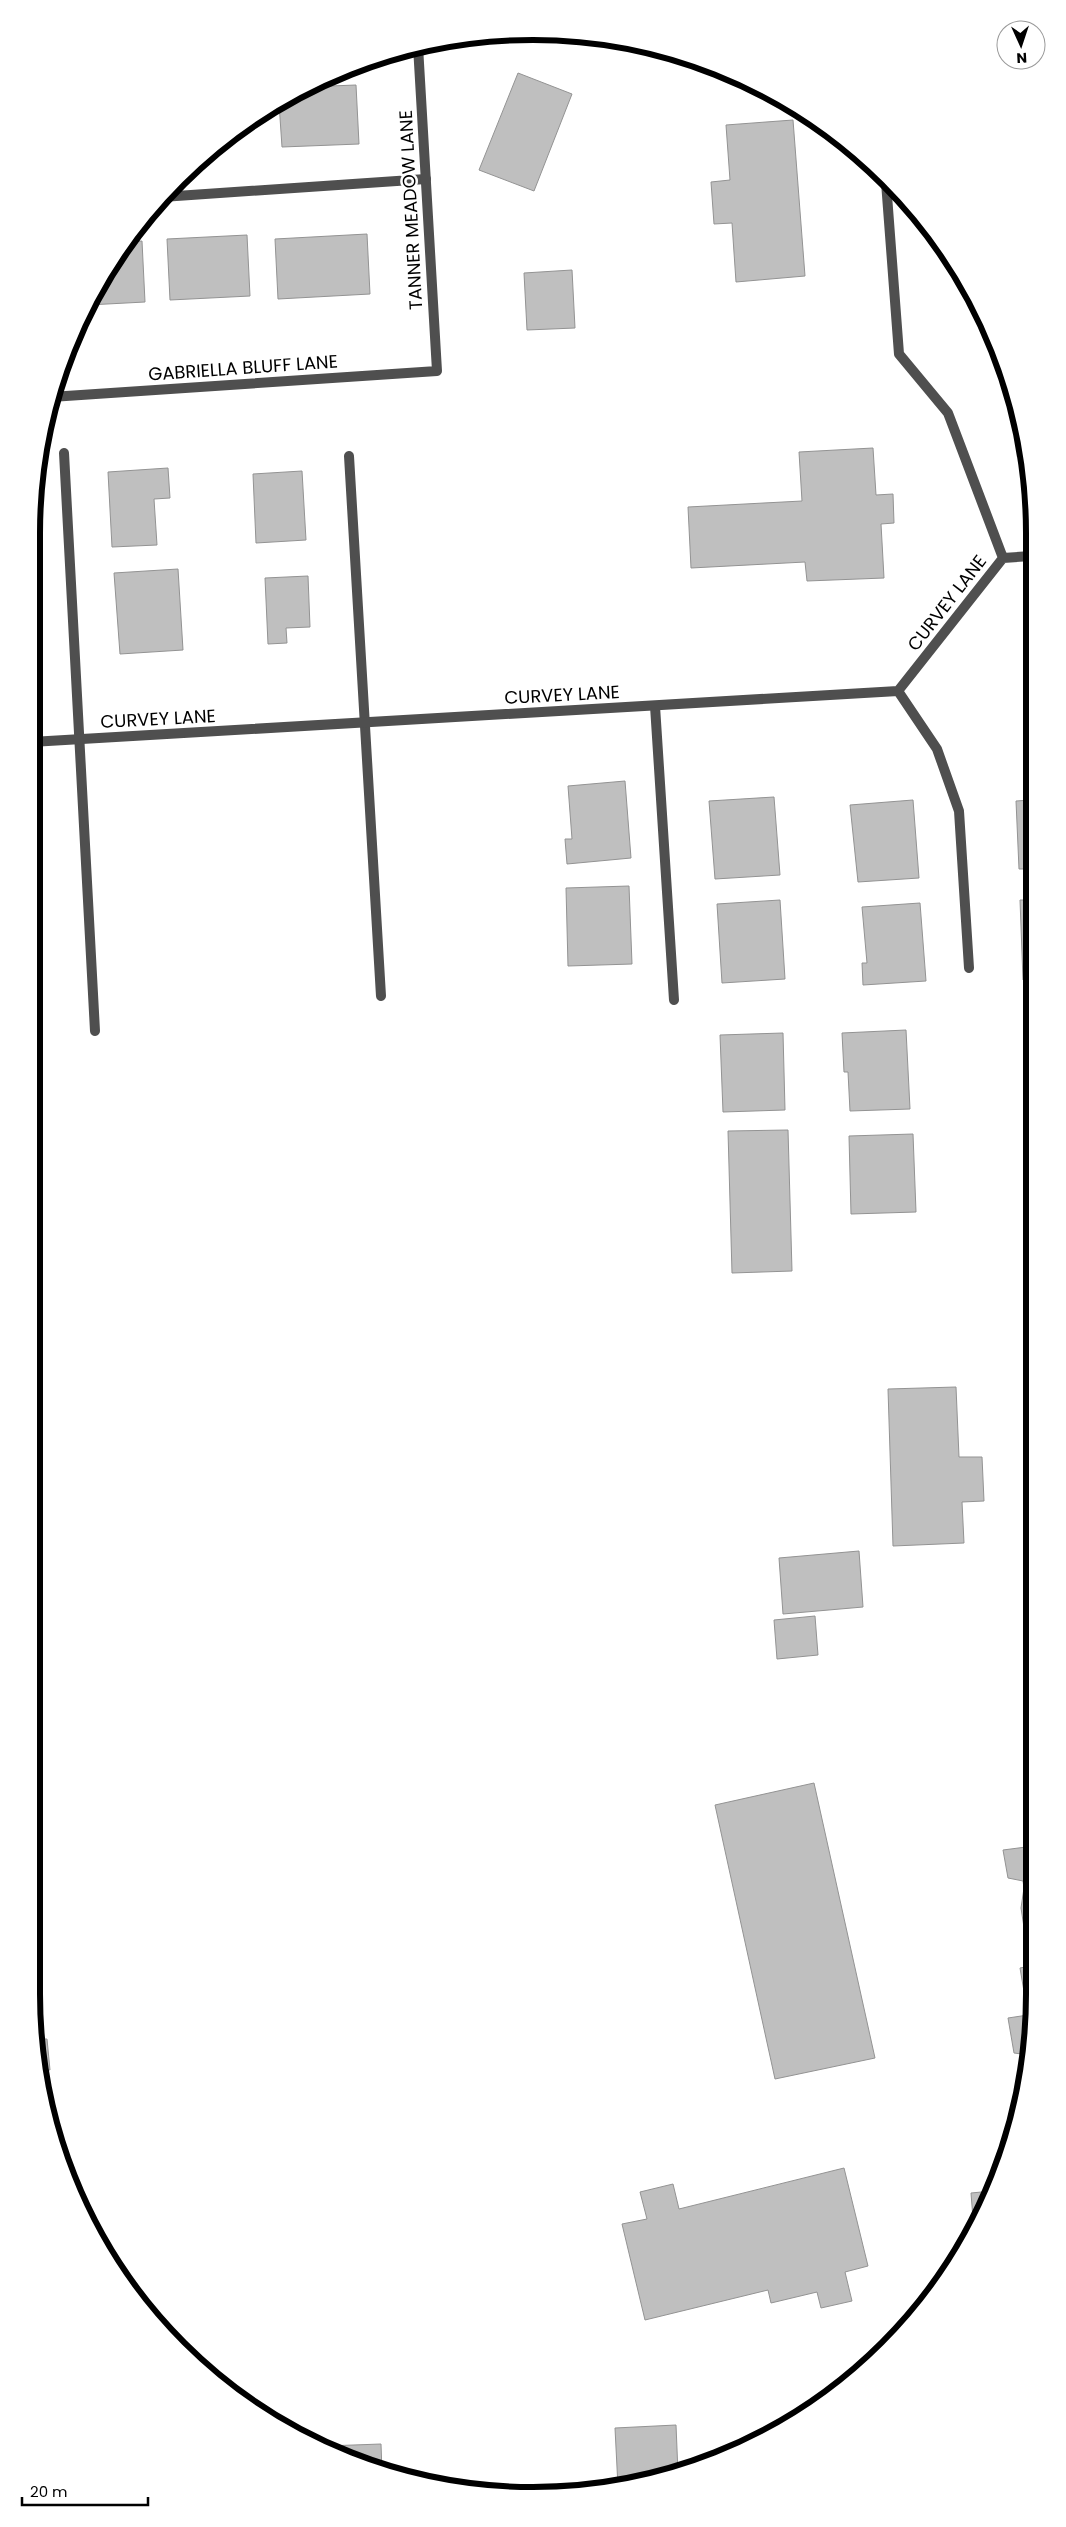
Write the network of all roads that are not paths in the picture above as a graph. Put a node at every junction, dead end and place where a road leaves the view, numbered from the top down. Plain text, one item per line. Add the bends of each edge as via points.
1 (418, 54) edge
2 (426, 179) junction
3 (887, 189) edge
4 (173, 196) edge
5 (437, 372) joint
6 (60, 396) edge
7 (64, 453) dead end
8 (349, 456) dead end
9 (1026, 556) edge
10 (1003, 558) junction
11 (898, 691) junction
12 (655, 706) junction
13 (364, 722) junction
14 (79, 740) junction
15 (40, 742) edge
16 (969, 968) dead end
17 (381, 996) dead end
18 (674, 1000) dead end
19 (94, 1031) dead end

1 - 2 street, TANNER MEADOW LANE
2 - 4 street
2 - 5 street, TANNER MEADOW LANE
3 - 10 street via 899,354 948,413
5 - 6 street, GABRIELLA BLUFF LANE
7 - 14 street
8 - 13 street
9 - 10 street, CURVEY LANE
10 - 11 street, CURVEY LANE
11 - 12 street, CURVEY LANE
11 - 16 street via 938,749 959,811
12 - 13 street, CURVEY LANE
12 - 18 street
13 - 14 street, CURVEY LANE
13 - 17 street
14 - 15 street, CURVEY LANE
14 - 19 street

